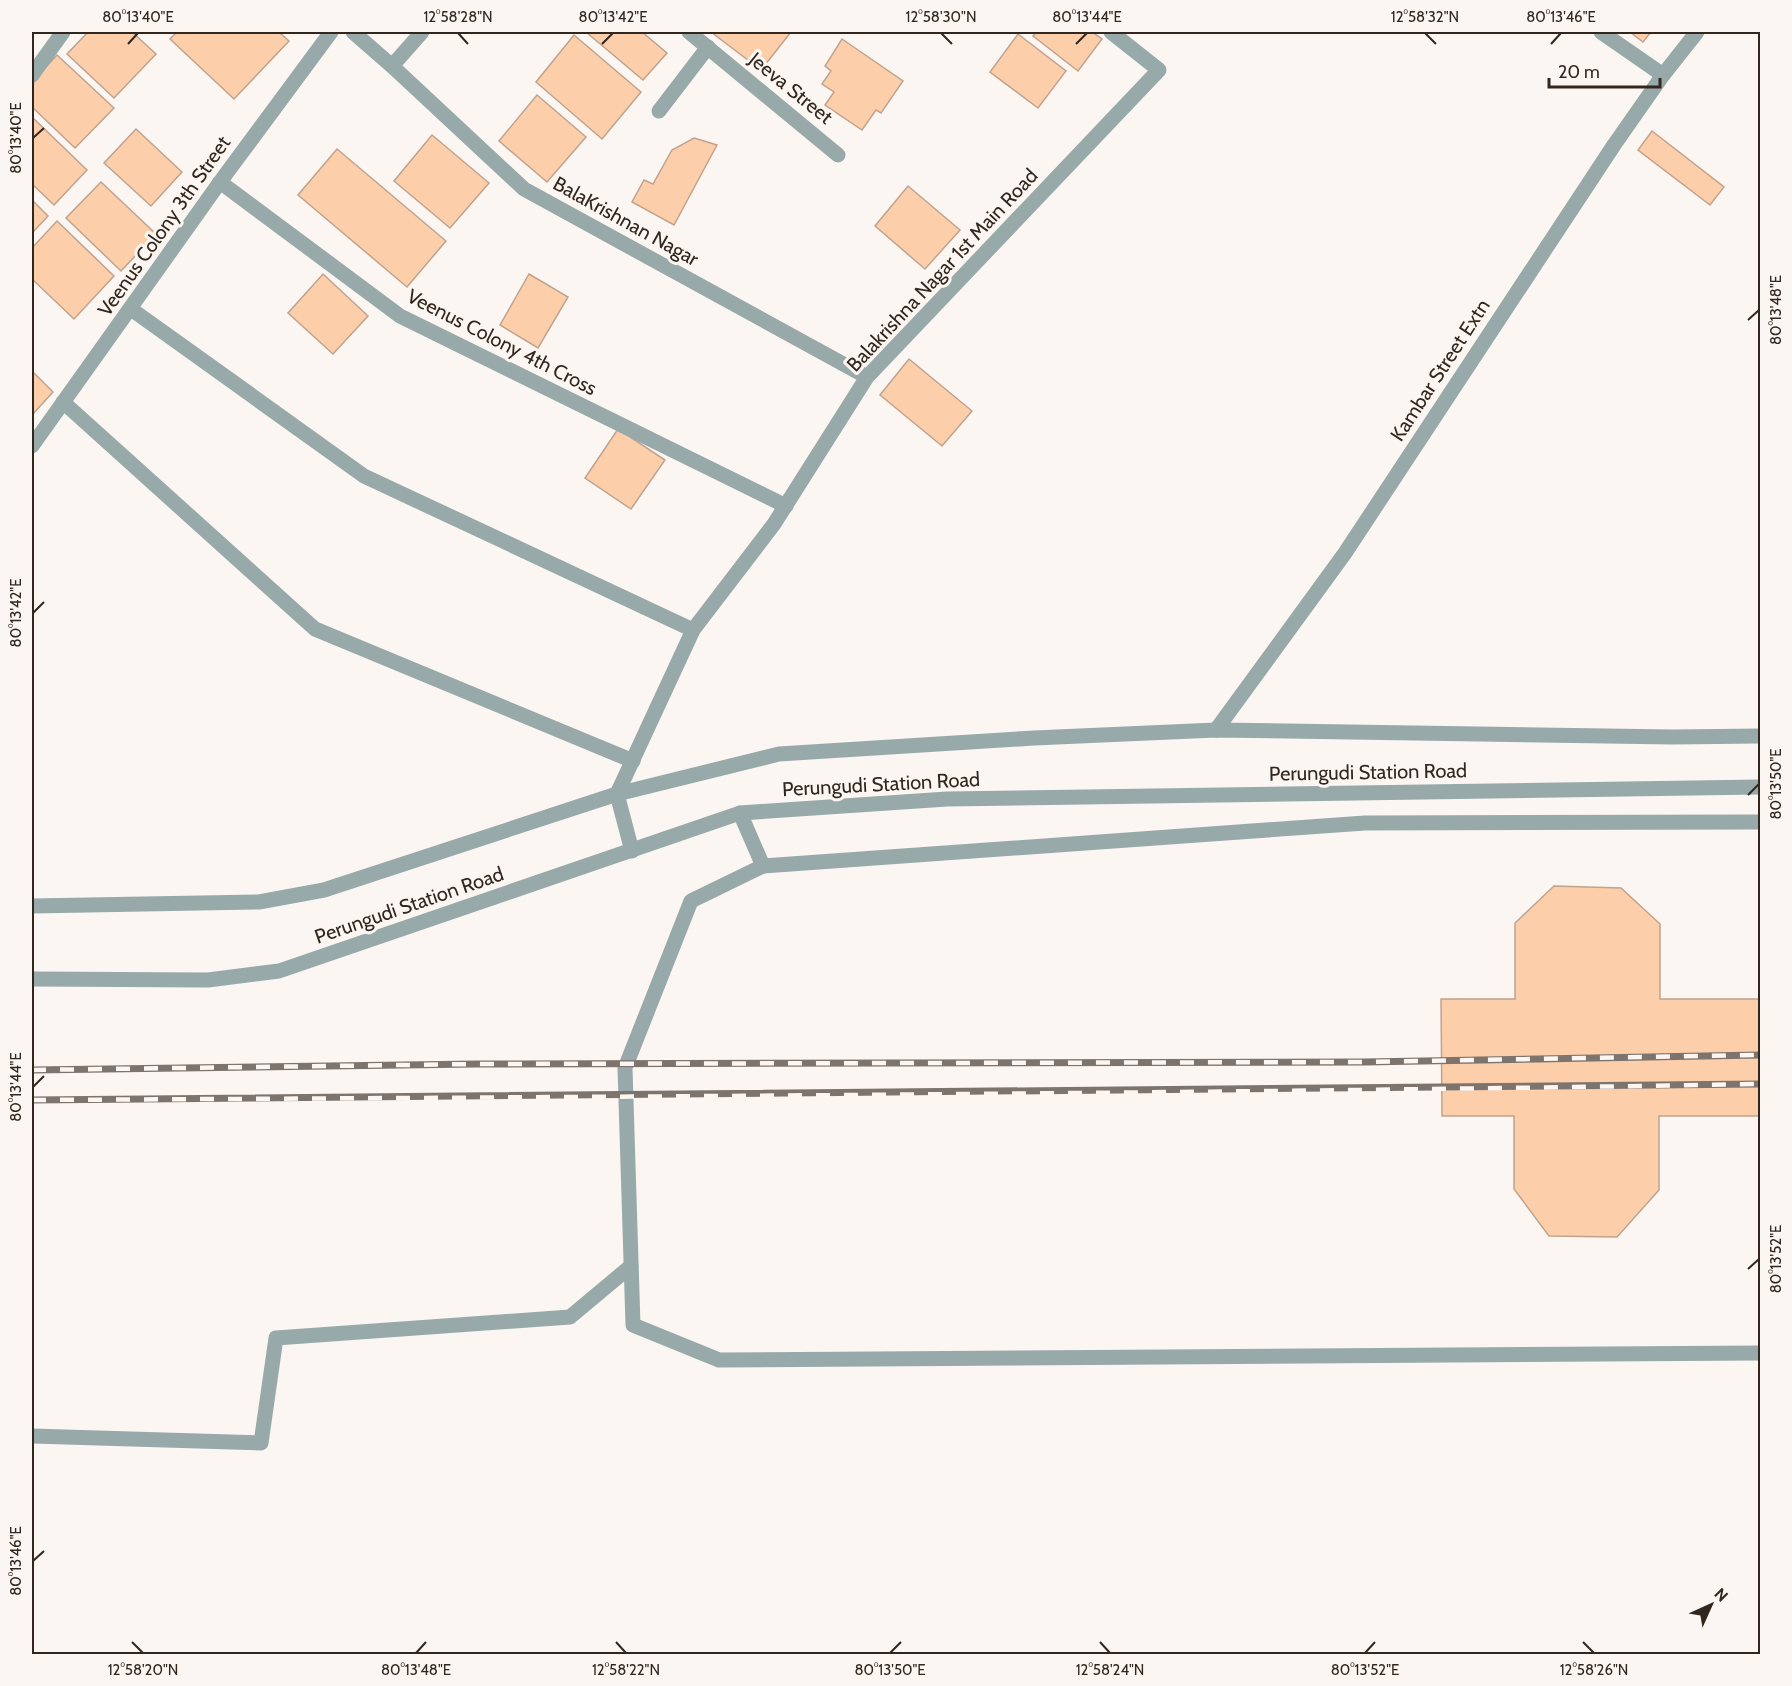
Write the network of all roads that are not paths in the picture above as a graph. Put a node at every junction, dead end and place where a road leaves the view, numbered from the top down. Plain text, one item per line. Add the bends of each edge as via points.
1 (63, 32) edge
2 (331, 32) edge
3 (353, 32) edge
4 (422, 32) edge
5 (689, 32) edge
6 (1111, 32) edge
7 (1601, 32) edge
8 (1697, 32) edge
9 (708, 47) junction
10 (392, 66) junction
11 (32, 75) edge
12 (1663, 75) junction
13 (659, 111) dead end
14 (838, 155) dead end
15 (220, 182) junction
16 (131, 309) junction
17 (867, 377) junction
18 (63, 402) junction
19 (32, 446) edge
20 (786, 506) junction
21 (693, 630) junction
22 (1216, 730) junction
23 (1761, 736) edge
24 (633, 761) junction
25 (1761, 787) edge
26 (617, 794) junction
27 (741, 813) junction
28 (1761, 822) edge
29 (632, 851) junction
30 (763, 866) junction
31 (32, 906) edge
32 (32, 979) edge
33 (631, 1266) junction
34 (1761, 1353) edge
35 (32, 1436) edge

1 - 11 street
2 - 15 street, Veenus Colony 3th Street
3 - 10 street, BalaKrishnan Nagar
4 - 10 street
5 - 9 street, Jeeva Street
6 - 17 street, Balakrishna Nagar 1st Main Road via 1159,70
7 - 12 street
8 - 12 street, Kambar Street Extn
9 - 13 street
9 - 14 street, Jeeva Street
10 - 17 street, BalaKrishnan Nagar via 524,189
12 - 22 street, Kambar Street Extn via 1345,553
15 - 16 street, Veenus Colony 3th Street
15 - 20 street, Veenus Colony 4th Cross via 400,316
16 - 18 street, Veenus Colony 3th Street
16 - 21 street via 364,476
17 - 20 street, Balakrishna Nagar 1st Main Road
18 - 19 street, Veenus Colony 3th Street
18 - 24 street via 315,629
20 - 21 street, Balakrishna Nagar 1st Main Road
21 - 24 street, Balakrishna Nagar 1st Main Road
22 - 23 street, Perungudi Station Road
22 - 26 street, Perungudi Station Road via 779,754
24 - 26 street, Balakrishna Nagar 1st Main Road
25 - 27 street, Perungudi Station Road via 947,799
26 - 29 street
26 - 31 street, Perungudi Station Road via 324,890 258,902
27 - 29 street, Perungudi Station Road
27 - 30 street
28 - 30 street via 1365,823
29 - 32 street, Perungudi Station Road via 279,971 208,980
30 - 33 street via 691,901 626,1068
33 - 34 street via 633,1324 719,1360
33 - 35 street via 570,1317 276,1338 261,1443

